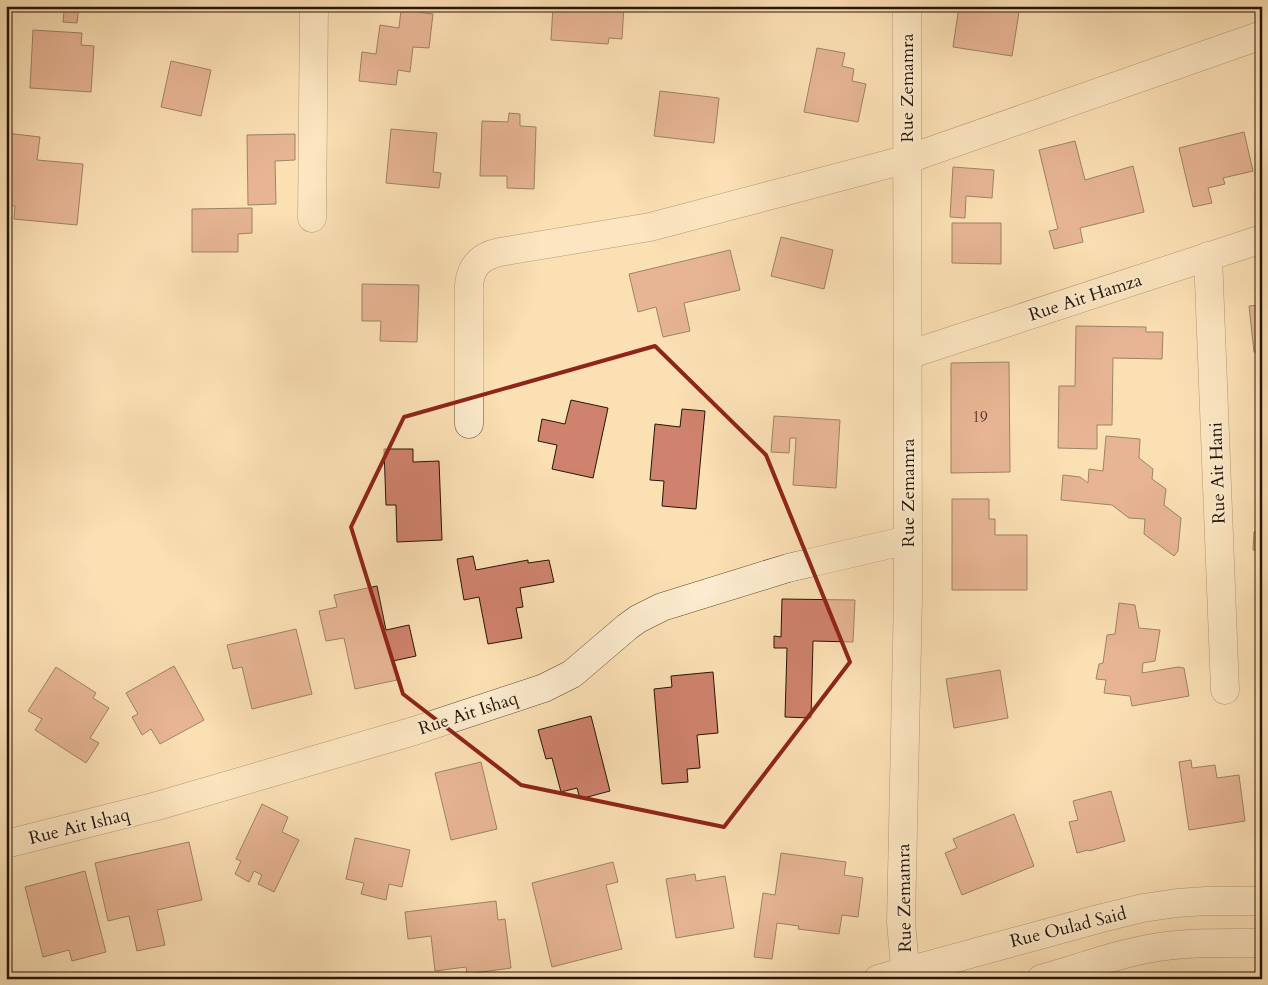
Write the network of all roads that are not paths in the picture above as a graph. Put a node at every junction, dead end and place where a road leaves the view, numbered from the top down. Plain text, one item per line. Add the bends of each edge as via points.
1 (314, 6) edge
2 (907, 6) edge
3 (1262, 35) edge
4 (908, 159) junction
5 (312, 218) dead end
6 (1262, 239) edge
7 (1208, 256) junction
8 (908, 354) junction
9 (469, 424) dead end
10 (908, 540) junction
11 (1225, 690) dead end
12 (6, 844) edge
13 (1262, 901) edge
14 (1262, 943) edge
15 (906, 974) edge
16 (878, 979) edge
17 (1041, 979) edge

1 - 5 street
2 - 4 street, Rue Zemamra
3 - 4 street
4 - 8 street, Rue Zemamra
4 - 9 street via 650,227 481,258 470,275 469,285
6 - 7 street, Rue Ait Hamza
7 - 8 street, Rue Ait Hamza
7 - 11 street, Rue Ait Hani
8 - 10 street, Rue Zemamra
10 - 12 street, Rue Ait Ishaq via 788,568 662,607 632,623 572,674 544,688 166,803
10 - 15 street, Rue Zemamra via 901,922
13 - 15 street, Rue Oulad Said via 1206,901 1143,908
14 - 17 street via 1157,947
15 - 16 street, Rue Oulad Said

